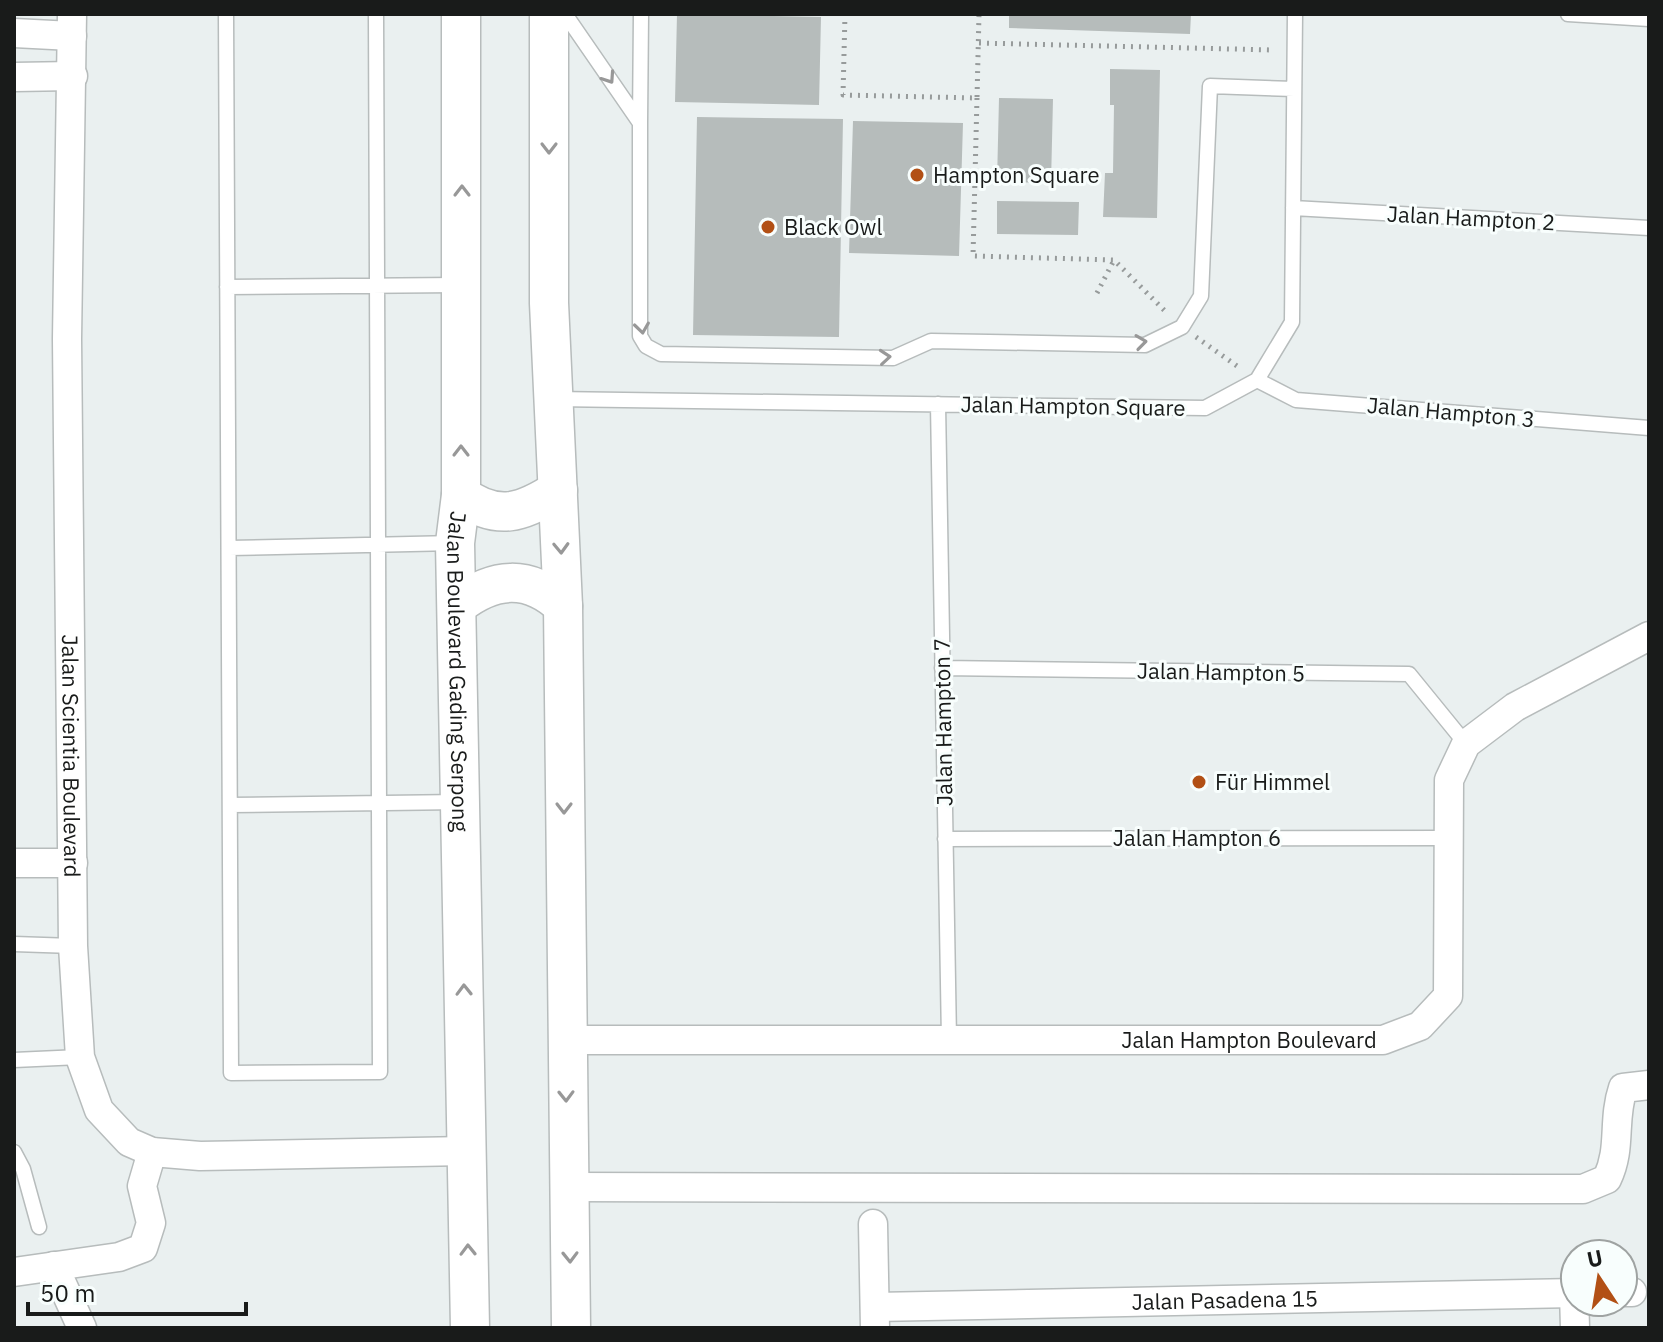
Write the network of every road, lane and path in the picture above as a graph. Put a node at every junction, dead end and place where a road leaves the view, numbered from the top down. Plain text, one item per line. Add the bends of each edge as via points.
1 (226, 14) edge
2 (376, 14) edge
3 (461, 14) edge
4 (549, 14) edge
5 (565, 14) edge
6 (641, 14) edge
7 (845, 14) edge
8 (979, 14) edge
9 (1295, 14) edge
10 (1568, 14) edge
11 (1649, 19) edge
12 (72, 25) edge
13 (14, 33) edge
14 (979, 43) junction
15 (1295, 50) junction
16 (73, 76) junction
17 (14, 77) edge
18 (1294, 89) junction
19 (977, 98) junction
20 (640, 123) junction
21 (1293, 208) junction
22 (1649, 228) edge
23 (1114, 260) junction
24 (462, 285) junction
25 (377, 286) junction
26 (227, 287) junction
27 (1097, 293) dead end
28 (1182, 327) junction
29 (1257, 380) junction
30 (554, 399) junction
31 (938, 404) junction
32 (1649, 428) edge
33 (558, 490) junction
34 (461, 495) junction
35 (455, 543) junction
36 (378, 547) junction
37 (229, 548) junction
38 (459, 604) junction
39 (563, 606) junction
40 (1649, 636) edge
41 (942, 668) junction
42 (1466, 744) junction
43 (461, 802) junction
44 (379, 804) junction
45 (230, 805) junction
46 (1449, 838) junction
47 (945, 839) junction
48 (14, 863) edge
49 (73, 863) junction
50 (14, 944) edge
51 (73, 946) junction
52 (565, 1040) junction
53 (949, 1040) junction
54 (80, 1057) junction
55 (14, 1060) edge
56 (1649, 1085) edge
57 (466, 1151) junction
58 (14, 1152) edge
59 (152, 1152) junction
60 (569, 1187) junction
61 (873, 1224) dead end
62 (39, 1227) dead end
63 (54, 1266) junction
64 (14, 1272) edge
65 (1559, 1294) edge
66 (875, 1317) edge
67 (82, 1328) edge
68 (470, 1328) edge
69 (571, 1328) edge

1 - 26 lane
2 - 25 lane
24 -> 3 main road, Jalan Boulevard Gading Serpong
4 -> 30 main road
5 -> 20 lane
6 - 20 lane
7 - 19 path via 843,95
8 - 14 path
9 - 15 lane
10 - 11 lane
12 - 13 street
12 - 16 street, Jalan Scientia Boulevard
14 - 15 path
14 - 19 path
15 - 18 lane
16 - 17 street
16 - 49 street, Jalan Scientia Boulevard via 67,339
18 - 21 lane
18 - 28 lane via 1210,86 1201,296
19 - 23 path via 973,256
20 -> 28 lane via 640,336 661,354 893,358 931,341 1145,345
21 - 22 lane, Jalan Hampton 2
21 - 29 lane via 1292,322
23 - 27 path
23 - 28 path
24 - 25 lane
34 -> 24 main road, Jalan Boulevard Gading Serpong
25 - 26 lane
25 - 36 lane
26 - 37 lane
28 - 29 path
29 - 31 lane, Jalan Hampton Square via 1205,408
29 - 32 lane, Jalan Hampton 3 via 1296,400
30 - 31 lane, Jalan Hampton Square
30 - 33 main road
31 - 41 lane, Jalan Hampton 7
33 - 34 main road via 536,505 506,513 478,508
33 -> 39 main road
34 - 35 main road, Jalan Boulevard Gading Serpong
35 - 36 lane
35 - 38 main road, Jalan Boulevard Gading Serpong
36 - 37 lane
36 - 44 lane
37 - 45 lane
38 - 39 main road via 478,589 505,581 529,582
38 - 43 main road, Jalan Boulevard Gading Serpong
39 -> 52 main road
40 - 42 street, Jalan Hampton Boulevard via 1515,707
41 - 42 lane, Jalan Hampton 5 via 1409,674
41 - 47 lane, Jalan Hampton 7
42 - 46 street, Jalan Hampton Boulevard via 1449,780
43 - 44 lane
57 -> 43 main road, Jalan Boulevard Gading Serpong
44 - 45 lane
44 - 45 lane via 380,1072 231,1073
46 - 47 lane, Jalan Hampton 6
46 - 53 street, Jalan Hampton Boulevard via 1448,996 1420,1026 1383,1040
47 - 53 lane, Jalan Hampton 7
48 - 49 street
49 - 51 street, Jalan Scientia Boulevard
50 - 51 lane
51 - 54 street, Jalan Scientia Boulevard
52 - 53 street, Jalan Hampton Boulevard
52 -> 60 main road
54 - 55 lane
54 - 59 street, Jalan Scientia Boulevard via 99,1110 129,1142
56 - 60 street via 1623,1088 1615,1112 1617,1158 1607,1179 1583,1189
57 - 59 street, Jalan Scientia Boulevard via 200,1156
68 -> 57 main road, Jalan Boulevard Gading Serpong
58 - 62 lane
59 - 63 street via 142,1186 151,1223 143,1248 119,1257
60 -> 69 main road
61 - 66 street
63 - 64 street
63 - 67 street
65 - 66 street, Jalan Pasadena 15

